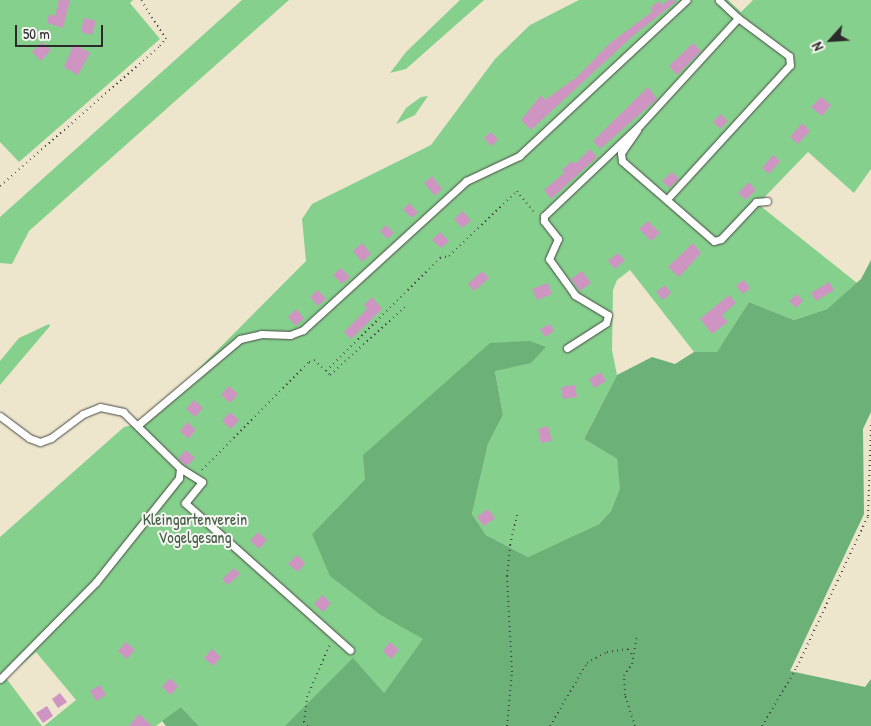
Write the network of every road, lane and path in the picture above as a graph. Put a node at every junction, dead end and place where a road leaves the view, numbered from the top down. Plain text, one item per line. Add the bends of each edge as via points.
1 (141, 0) edge
2 (686, 0) edge
3 (719, 0) edge
4 (738, 18) junction
5 (640, 125) junction
6 (0, 186) edge
7 (668, 198) junction
8 (767, 201) dead end
9 (544, 216) junction
10 (406, 306) dead end
11 (567, 348) dead end
12 (326, 371) junction
13 (0, 416) edge
14 (139, 424) junction
15 (871, 424) edge
16 (180, 468) junction
17 (195, 477) junction
18 (517, 514) dead end
19 (334, 635) junction
20 (637, 636) dead end
21 (350, 650) dead end
22 (634, 657) junction
23 (0, 679) edge
24 (304, 722) junction
25 (303, 726) edge
26 (308, 726) edge
27 (507, 726) edge
28 (550, 726) edge
29 (635, 726) edge
30 (762, 726) edge

1 - 6 path via 166,38 160,46
2 - 14 lane via 518,156 466,181 303,330 290,335 262,334 240,338
3 - 4 lane
4 - 5 lane
4 - 7 lane via 788,56 790,65
5 - 7 lane via 621,153 622,161
5 - 9 lane
7 - 8 lane via 714,241 721,239 756,202
9 - 11 lane via 544,221 558,239 549,252 549,259 575,295 608,315 606,323
9 - 12 path via 536,215 517,191 449,256 440,258
10 - 12 path via 330,375
12 - 17 path via 314,360 309,362
13 - 14 lane via 29,438 40,442 51,438 83,414 100,407 123,412
14 - 16 lane
15 - 30 path via 868,516 797,667
16 - 17 lane
16 - 23 lane via 179,478 96,582
17 - 19 lane via 202,482 185,503
18 - 27 path via 507,576 512,672
19 - 21 lane
19 - 24 path via 308,697
20 - 22 path
22 - 28 path via 628,649 607,652 587,663
22 - 29 path via 624,676 625,695
24 - 25 path
24 - 26 path

